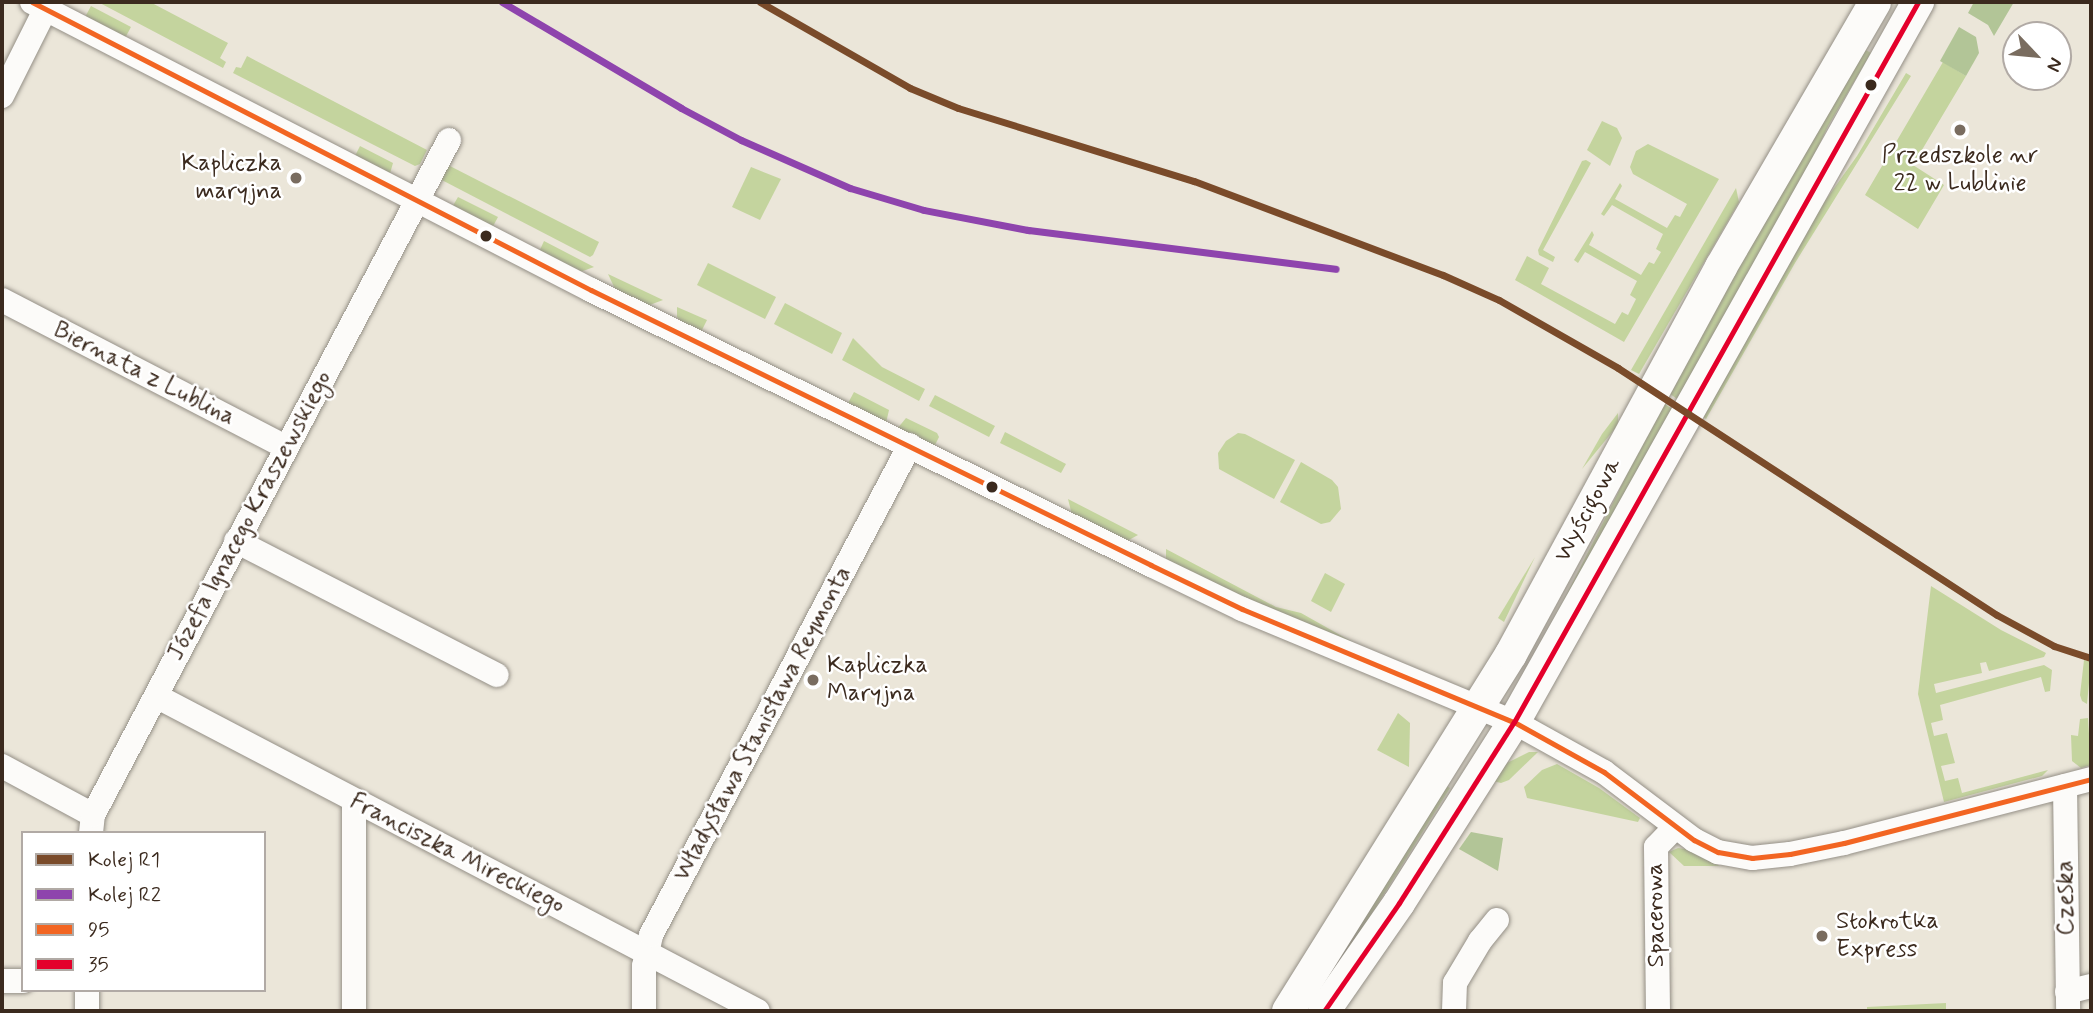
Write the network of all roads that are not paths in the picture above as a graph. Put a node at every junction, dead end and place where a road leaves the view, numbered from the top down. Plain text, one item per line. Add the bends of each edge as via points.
1 (1875, 2) edge
2 (1918, 2) edge
3 (42, 4) edge
4 (2, 96) edge
5 (449, 140) dead end
6 (418, 202) junction
7 (2, 300) edge
8 (910, 445) junction
9 (285, 447) junction
10 (236, 541) junction
11 (497, 676) dead end
12 (156, 696) junction
13 (1478, 709) junction
14 (1514, 722) junction
15 (2, 766) edge
16 (2091, 779) edge
17 (2065, 786) junction
18 (354, 801) junction
19 (92, 824) edge
20 (1675, 827) junction
21 (1497, 920) dead end
22 (646, 952) junction
23 (2, 981) edge
24 (21, 981) edge
25 (2091, 986) edge
26 (87, 992) edge
27 (2067, 1002) edge
28 (87, 1011) edge
29 (354, 1011) edge
30 (644, 1011) edge
31 (758, 1011) edge
32 (1289, 1011) edge
33 (1324, 1011) edge
34 (1454, 1011) edge
35 (1658, 1011) edge

1 - 13 main road, Wyścigowa via 1721,267
2 - 14 main road, Wyścigowa
3 - 4 street
3 - 6 street
5 - 6 street, Józefa Ignacego Kraszewskiego
6 - 8 street
6 - 9 street, Józefa Ignacego Kraszewskiego
7 - 9 street, Biernata z Lublina
8 - 13 street via 1242,609
8 - 22 street, Władysława Stanisława Reymonta
9 - 10 street, Józefa Ignacego Kraszewskiego
10 - 11 street
10 - 12 street, Józefa Ignacego Kraszewskiego
12 - 18 street, Franciszka Mireckiego
12 - 19 street, Józefa Ignacego Kraszewskiego
13 - 14 street
13 - 32 main road, Wyścigowa
14 - 20 street via 1604,772
14 - 33 main road, Wyścigowa
15 - 19 street
16 - 17 street
17 - 20 street via 1844,843 1752,858 1706,847
17 - 27 street, Czeska
18 - 22 street, Franciszka Mireckiego
18 - 29 street
20 - 35 street, Spacerowa via 1656,847 1655,857
21 - 34 street via 1455,983
22 - 30 street, Władysława Stanisława Reymonta
22 - 31 street, Franciszka Mireckiego
23 - 24 street
25 - 27 street
26 - 28 street

